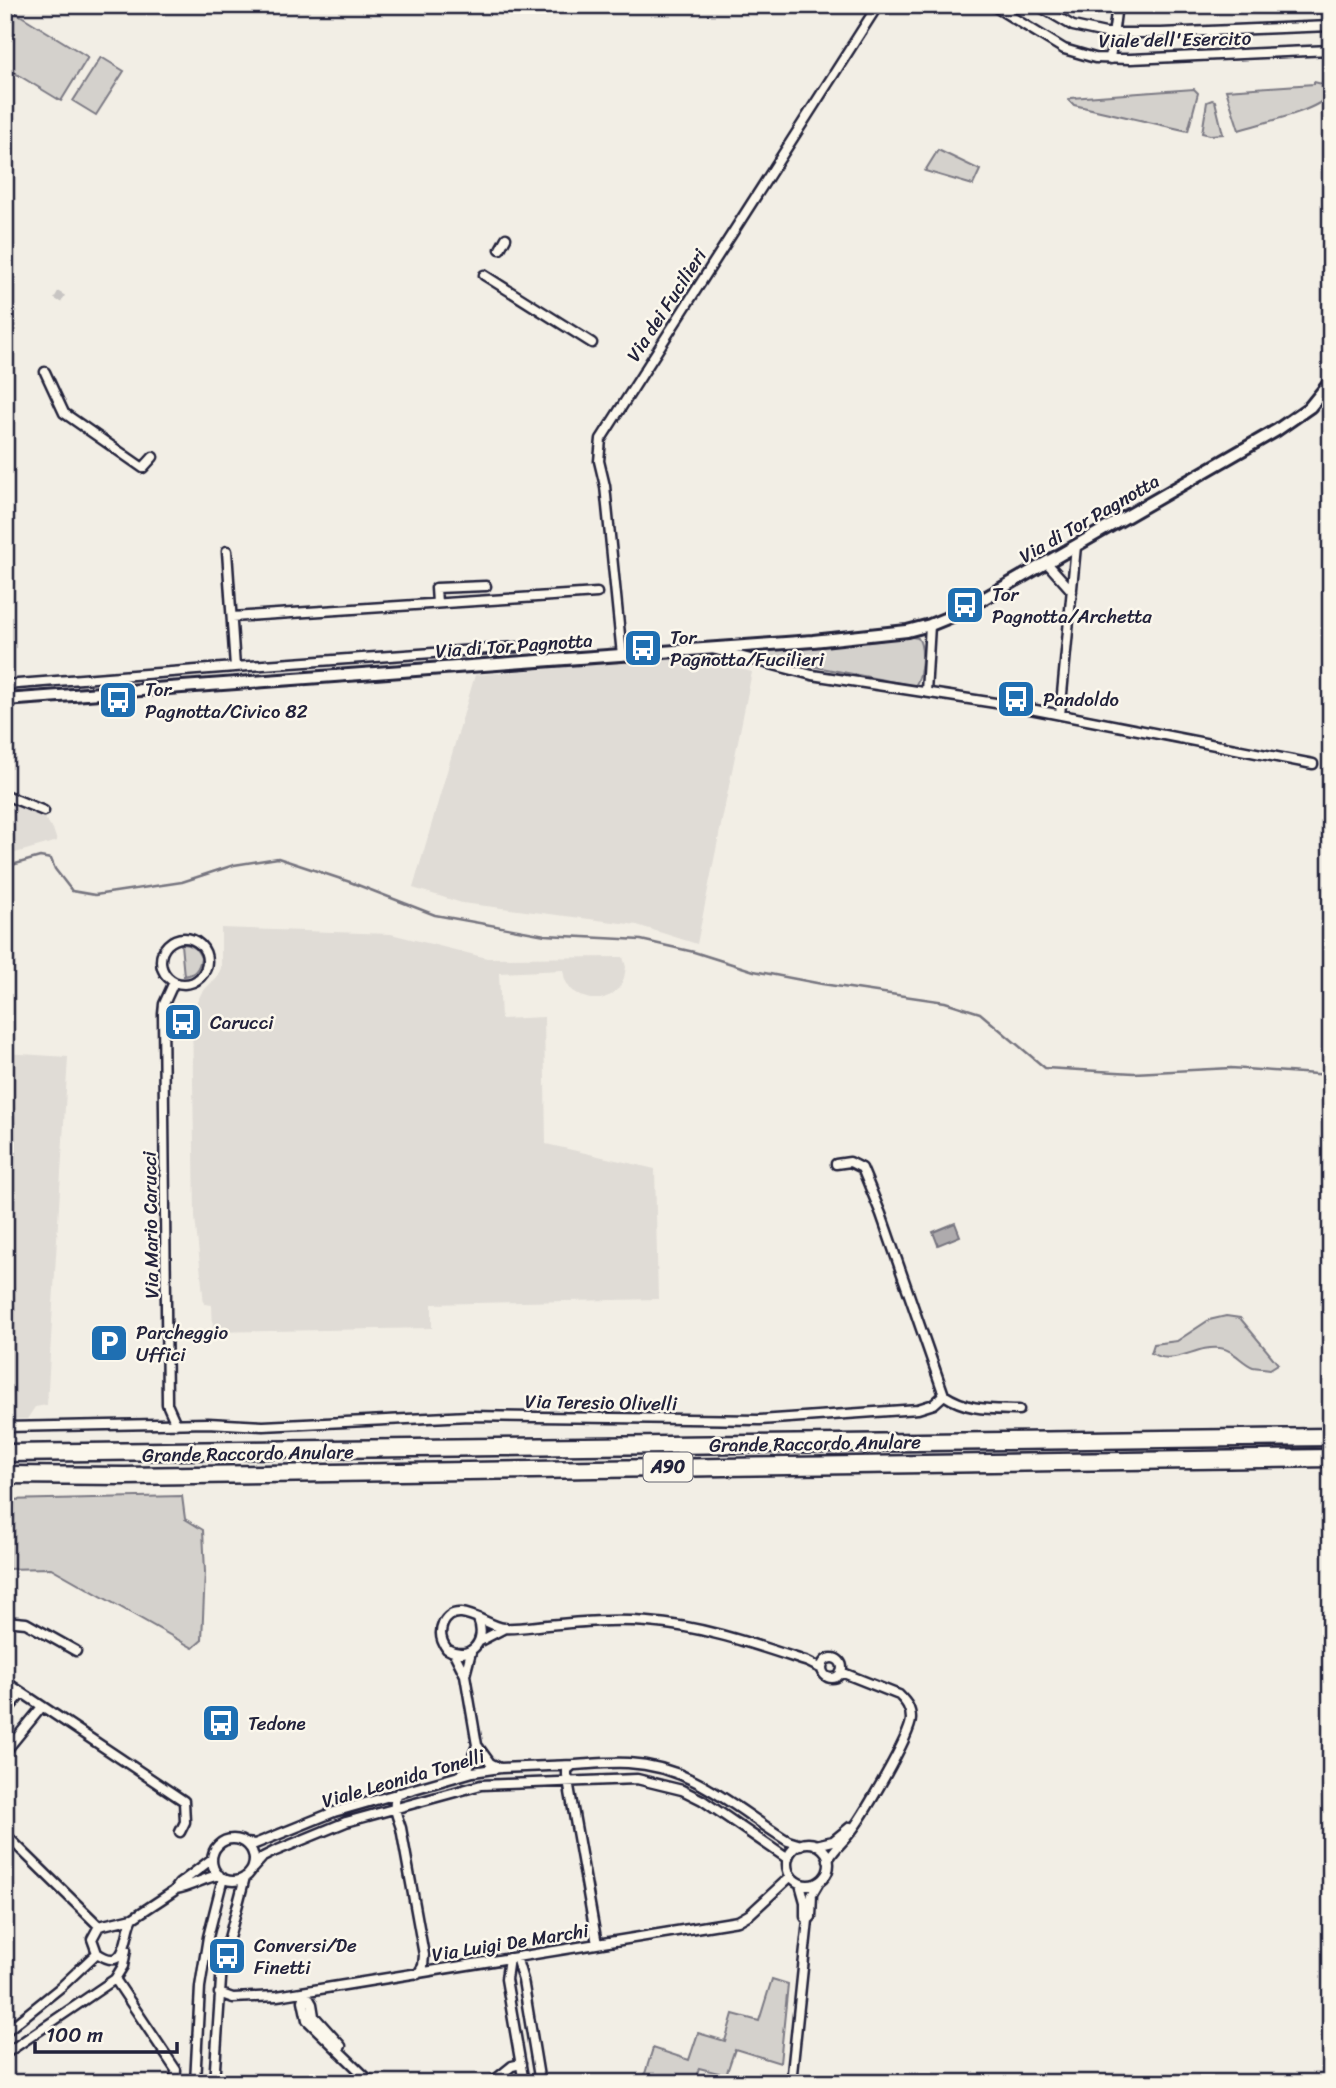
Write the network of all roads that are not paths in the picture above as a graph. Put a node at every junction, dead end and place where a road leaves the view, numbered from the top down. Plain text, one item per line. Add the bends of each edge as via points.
1 (878, 5) edge
2 (992, 5) edge
3 (1037, 5) edge
4 (1117, 5) edge
5 (1331, 26) edge
6 (1113, 33) junction
7 (1331, 50) edge
8 (1110, 59) junction
9 (506, 238) dead end
10 (499, 248) dead end
11 (484, 275) dead end
12 (592, 343) dead end
13 (45, 372) dead end
14 (1331, 381) edge
15 (153, 457) dead end
16 (1076, 546) junction
17 (227, 551) dead end
18 (1047, 563) junction
19 (485, 586) dead end
20 (1072, 591) junction
21 (597, 593) dead end
22 (437, 603) junction
23 (232, 617) junction
24 (930, 625) junction
25 (517, 647) dead end
26 (706, 648) junction
27 (622, 655) junction
28 (236, 667) junction
29 (5, 685) edge
30 (926, 692) junction
31 (5, 700) edge
32 (1060, 715) junction
33 (1312, 764) dead end
34 (5, 795) edge
35 (44, 811) dead end
36 (174, 982) junction
37 (836, 1164) dead end
38 (944, 1395) junction
39 (1019, 1410) dead end
40 (176, 1424) junction
41 (5, 1427) edge
42 (1331, 1437) edge
43 (5, 1453) edge
44 (1331, 1458) edge
45 (5, 1475) edge
46 (478, 1619) junction
47 (5, 1621) edge
48 (505, 1628) junction
49 (480, 1641) junction
50 (76, 1651) dead end
51 (471, 1652) junction
52 (454, 1653) junction
53 (822, 1666) junction
54 (841, 1672) junction
55 (466, 1675) junction
56 (9, 1684) dead end
57 (22, 1693) junction
58 (41, 1708) junction
59 (5, 1713) edge
60 (477, 1745) junction
61 (5, 1752) edge
62 (573, 1765) junction
63 (500, 1768) junction
64 (461, 1775) junction
65 (569, 1780) junction
66 (398, 1793) junction
67 (395, 1809) junction
68 (853, 1826) junction
69 (180, 1832) dead end
70 (5, 1833) edge
71 (246, 1843) junction
72 (801, 1845) junction
73 (815, 1845) junction
74 (212, 1859) junction
75 (788, 1859) junction
76 (828, 1860) junction
77 (253, 1868) junction
78 (221, 1876) junction
79 (791, 1876) junction
80 (245, 1877) junction
81 (819, 1882) junction
82 (800, 1884) junction
83 (176, 1889) junction
84 (133, 1918) junction
85 (808, 1920) junction
86 (115, 1923) junction
87 (99, 1926) junction
88 (126, 1933) junction
89 (597, 1944) junction
90 (126, 1949) junction
91 (97, 1954) junction
92 (512, 1958) junction
93 (418, 1974) junction
94 (116, 1979) junction
95 (305, 1992) junction
96 (219, 1993) junction
97 (5, 2032) edge
98 (532, 2040) junction
99 (517, 2043) junction
100 (5, 2054) edge
101 (521, 2064) junction
102 (175, 2083) edge
103 (195, 2083) edge
104 (214, 2083) edge
105 (372, 2083) edge
106 (377, 2083) edge
107 (491, 2083) edge
108 (524, 2083) edge
109 (540, 2083) edge
110 (791, 2083) edge

1 - 27 street, Via dei Fucilieri via 601,439 599,461 606,486
2 - 8 street, Viale dell'Esercito via 1064,50
3 - 6 street, Viale dell'Esercito via 1078,28
4 - 6 street
5 - 6 street, Viale dell'Esercito
6 - 8 street
7 - 8 street, Viale dell'Esercito
9 - 10 street
11 - 12 street
13 - 15 street via 64,413 143,468
14 - 16 street, Via di Tor Pagnotta via 1295,419
16 - 18 street, Via di Tor Pagnotta
16 - 20 street
17 - 23 street
18 - 20 street
18 - 24 street, Via di Tor Pagnotta
19 - 22 street via 436,588
20 - 32 street
21 - 22 street
22 - 23 street
23 - 28 street
24 - 26 street, Via di Tor Pagnotta via 876,635
24 - 30 street
25 - 28 street
26 - 27 street, Via di Tor Pagnotta
26 - 30 street via 812,675
27 - 31 street, Via di Tor Pagnotta
28 - 29 street
30 - 32 street
32 - 33 street
34 - 35 street
36 - 36 street via 190,983 204,973 206,954 195,940 176,939 163,949 161,967
36 - 40 street, Via Mario Carucci via 164,1004 163,1021 167,1404
37 - 38 street via 850,1162 862,1168
38 - 39 street via 973,1409
38 - 40 street, Via Teresio Olivelli via 918,1409 760,1420 469,1416 262,1426
40 - 41 street
42 - 43 highway, Grande Raccordo Anulare / A90
44 - 45 highway, Grande Raccordo Anulare / A90
46 - 48 street
46 - 49 street
46 - 52 street via 461,1612 446,1619 440,1634
47 - 50 street via 26,1623
48 - 49 street
48 - 53 street via 648,1622 711,1632
49 - 51 street
51 - 52 street
51 - 55 street
52 - 55 street
53 - 54 street via 829,1677
53 - 54 street via 831,1657 838,1659
54 - 68 street via 899,1695 911,1717 892,1763
55 - 60 street
56 - 57 street
57 - 58 street
57 - 59 street
58 - 61 street
58 - 69 street via 184,1801 185,1822
60 - 63 street via 490,1763
60 - 64 street via 470,1766
62 - 63 street, Viale Leonida Tonelli
62 - 65 street via 567,1770
62 - 72 street, Viale Leonida Tonelli via 629,1763 688,1776
63 - 64 street, Viale Leonida Tonelli
64 - 66 street, Viale Leonida Tonelli
65 - 67 street, Viale Leonida Tonelli via 481,1785
65 - 75 street, Viale Leonida Tonelli via 637,1779 682,1790
65 - 89 street
66 - 67 street
66 - 71 street, Viale Leonida Tonelli via 334,1812 255,1844
67 - 77 street, Viale Leonida Tonelli via 346,1822 263,1857
67 - 93 street via 424,1955
68 - 73 street via 834,1841
68 - 76 street
70 - 87 street
71 - 74 street via 227,1840 217,1847
71 - 77 street via 253,1854
72 - 73 street
72 - 75 street
73 - 76 street
74 - 78 street
74 - 83 street
75 - 79 street
76 - 81 street via 827,1872
77 - 80 street
78 - 80 street
78 - 83 street
78 - 103 street via 202,1973
79 - 82 street
79 - 89 street, Via Luigi De Marchi via 738,1921
80 - 96 street via 227,1941
81 - 82 street
81 - 85 street
82 - 85 street
83 - 84 street
84 - 86 street
84 - 88 street
85 - 110 street
86 - 87 street
86 - 88 street
87 - 91 street via 92,1940
88 - 90 street
89 - 92 street, Via Luigi De Marchi
90 - 91 street via 113,1958
90 - 94 street
91 - 97 street
92 - 93 street, Via Luigi De Marchi
92 - 98 street via 523,1980
92 - 99 street via 506,1979
93 - 95 street, Via Luigi De Marchi
94 - 100 street
94 - 102 street via 176,2070
95 - 96 street, Via Luigi De Marchi via 258,1999
95 - 105 street via 307,2020
95 - 106 street via 314,2016
96 - 104 street
98 - 99 street
98 - 109 street
99 - 101 street
101 - 107 street
101 - 108 street

